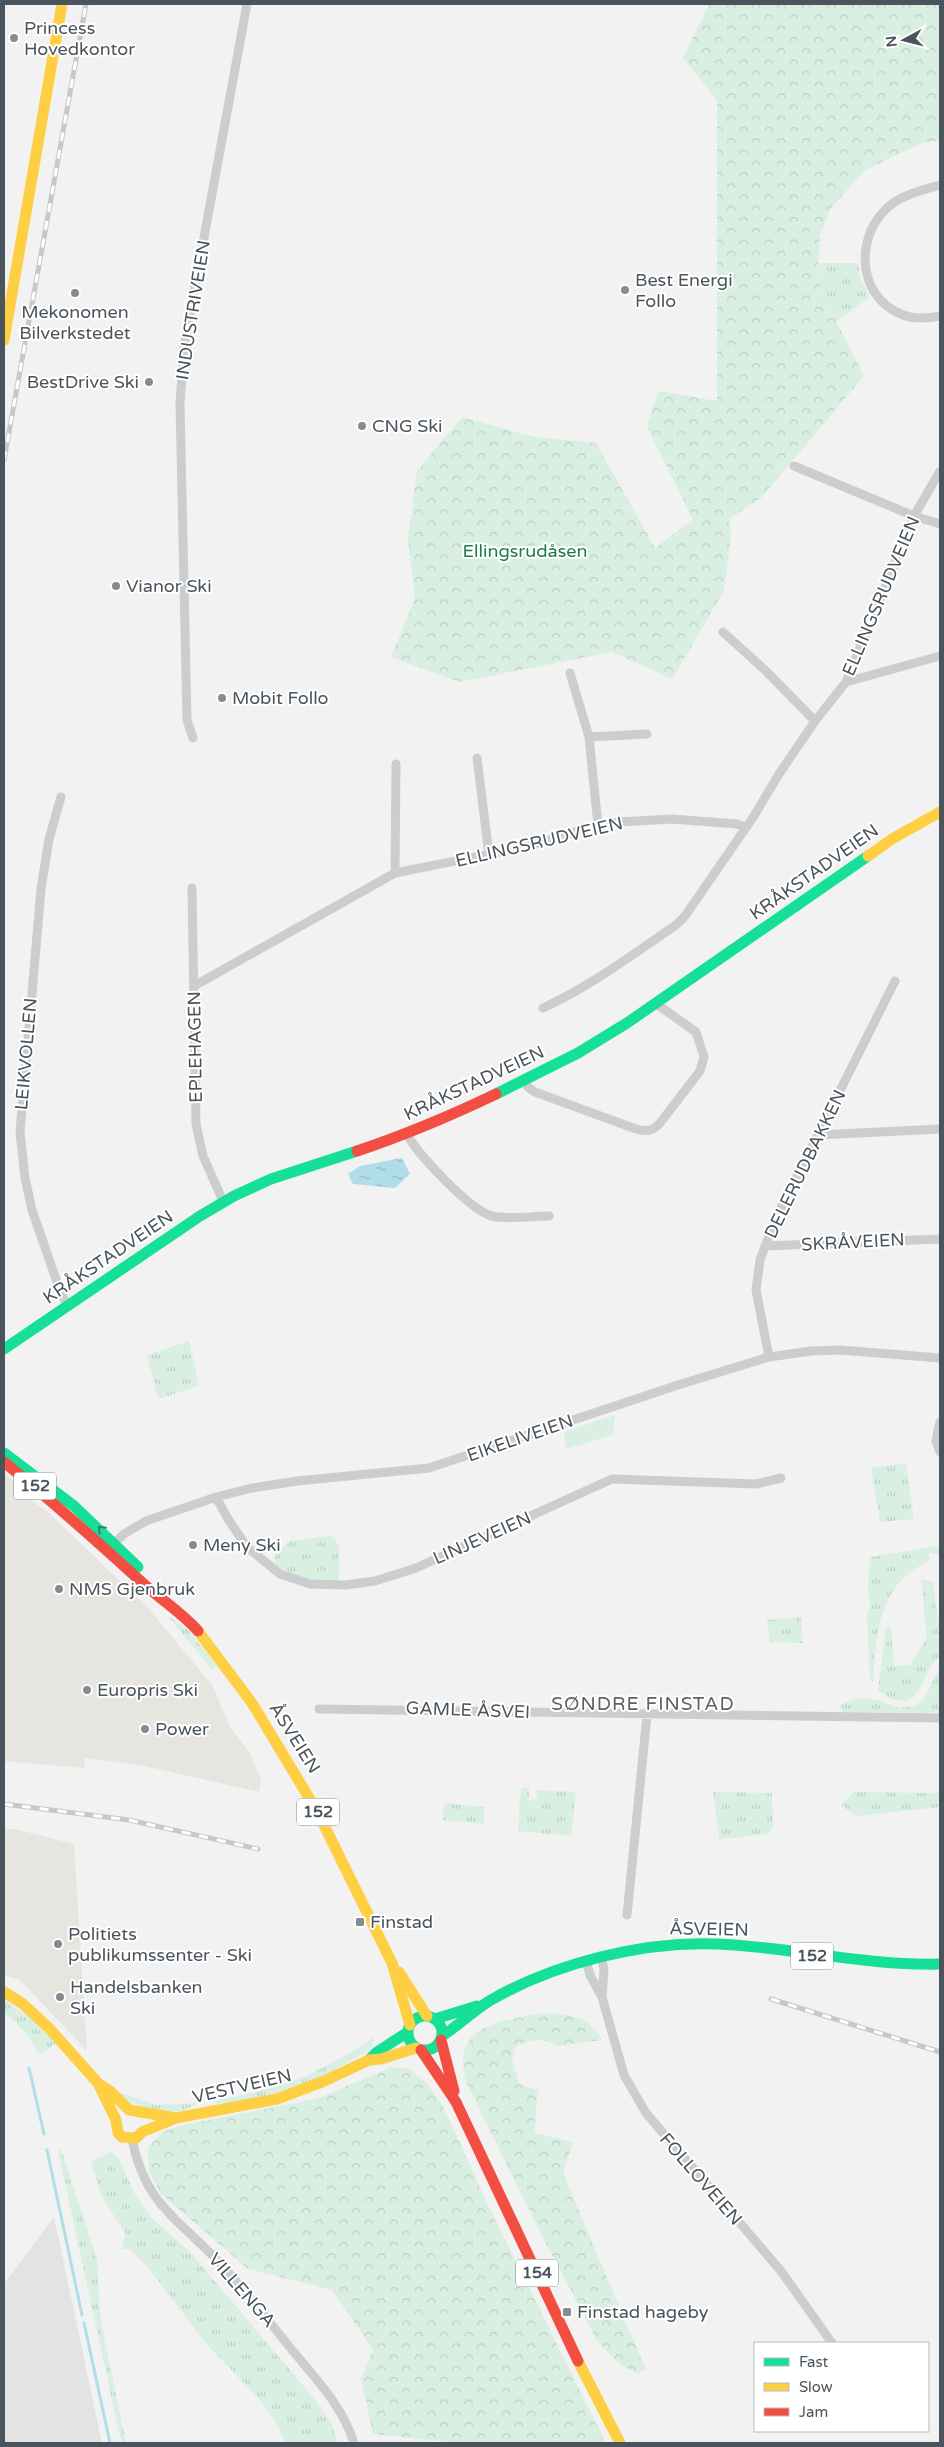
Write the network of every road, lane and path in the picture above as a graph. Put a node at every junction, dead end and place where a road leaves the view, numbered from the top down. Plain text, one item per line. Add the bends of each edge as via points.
1 (62, 4) edge
2 (247, 4) edge
3 (940, 185) edge
4 (940, 316) edge
5 (4, 335) edge
6 (794, 466) dead end
7 (940, 471) edge
8 (914, 516) junction
9 (940, 524) edge
10 (723, 632) dead end
11 (940, 656) edge
12 (570, 673) dead end
13 (846, 682) junction
14 (815, 721) junction
15 (647, 734) dead end
16 (589, 737) junction
17 (193, 738) dead end
18 (477, 758) dead end
19 (396, 764) dead end
20 (61, 797) dead end
21 (940, 812) edge
22 (598, 825) junction
23 (745, 828) junction
24 (489, 855) junction
25 (395, 873) junction
26 (192, 888) dead end
27 (895, 981) dead end
28 (194, 986) junction
29 (655, 1003) junction
30 (542, 1008) dead end
31 (524, 1080) junction
32 (940, 1129) edge
33 (407, 1134) junction
34 (818, 1135) junction
35 (223, 1201) junction
36 (550, 1216) dead end
37 (940, 1239) edge
38 (766, 1246) junction
39 (67, 1306) junction
40 (4, 1349) edge
41 (769, 1357) junction
42 (940, 1358) edge
43 (940, 1422) edge
44 (4, 1452) edge
45 (940, 1452) edge
46 (4, 1462) edge
47 (781, 1478) dead end
48 (216, 1497) junction
49 (111, 1546) junction
50 (319, 1709) dead end
51 (647, 1715) junction
52 (940, 1718) edge
53 (627, 1915) dead end
54 (601, 1957) junction
55 (586, 1962) junction
56 (392, 1963) junction
57 (940, 1964) edge
58 (4, 1992) edge
59 (602, 1997) junction
60 (486, 2004) junction
61 (431, 2017) junction
62 (409, 2028) junction
63 (442, 2038) junction
64 (418, 2049) junction
65 (369, 2060) junction
66 (98, 2083) junction
67 (456, 2102) junction
68 (134, 2112) junction
69 (176, 2118) junction
70 (116, 2120) junction
71 (142, 2132) junction
72 (132, 2139) junction
73 (831, 2342) edge
74 (354, 2443) edge
75 (620, 2443) edge

1 - 5 main road
2 - 17 street, INDUSTRIVEIEN via 182,368 180,431 187,720
3 - 4 street via 898,199 885,209 869,234 864,265 868,283 895,311 910,317
6 - 8 street
7 - 8 street, ELLINGSRUDVEIEN
8 - 9 street
8 - 13 street, ELLINGSRUDVEIEN
10 - 14 street
11 - 13 street
12 - 16 street
13 - 14 street, ELLINGSRUDVEIEN
14 - 23 street, ELLINGSRUDVEIEN
15 - 16 street
16 - 22 street
18 - 24 street
19 - 25 street
20 - 39 street, LEIKVOLLEN via 49,839 41,889 20,1132 32,1210
21 - 29 main road, KRÅKSTADVEIEN via 892,839
22 - 23 street, ELLINGSRUDVEIEN via 672,819 737,824
22 - 24 street, ELLINGSRUDVEIEN
23 - 30 street via 676,925 590,984
24 - 25 street, ELLINGSRUDVEIEN
25 - 28 street, ELLINGSRUDVEIEN
26 - 28 street, EPLEHAGEN
27 - 34 street, DELERUDBAKKEN
28 - 35 street, EPLEHAGEN via 196,1124 206,1164
29 - 31 main road, KRÅKSTADVEIEN via 589,1046
29 - 31 street via 696,1032 704,1057 697,1075 654,1129 636,1129 548,1097 531,1090
31 - 33 main road, KRÅKSTADVEIEN
32 - 34 street
33 - 35 main road, KRÅKSTADVEIEN via 292,1170
33 - 36 street via 430,1165 481,1211 499,1217
34 - 38 street, DELERUDBAKKEN via 776,1218
35 - 39 main road, KRÅKSTADVEIEN
37 - 38 street, SKRÅVEIEN
38 - 41 street, DELERUDBAKKEN via 760,1260 756,1290
39 - 40 main road, KRÅKSTADVEIEN
41 - 42 street, EIKELIVEIEN via 840,1350
41 - 48 street, EIKELIVEIEN via 429,1468 297,1481
43 - 45 street via 936,1441
49 -> 44 main road, ÅSVEIEN / 152 via 59,1491
46 - 49 main road, ÅSVEIEN / 152
47 - 48 street, LINJEVEIEN via 756,1484 612,1479 416,1568 375,1582 346,1585 310,1584 280,1574 247,1547
48 - 49 street, EIKELIVEIEN via 146,1521
49 - 56 main road, ÅSVEIEN / 152 via 162,1590 245,1693 286,1754 322,1820
50 - 51 street, GAMLE ÅSVEI
51 - 52 street, GAMLE ÅSVEI
51 - 53 street
54 - 55 main road, ÅSVEIEN / 152
54 - 57 main road, ÅSVEIEN / 152 via 639,1948 697,1943 742,1945 870,1964
54 - 59 street, FOLLOVEIEN via 604,1969
55 - 59 street, FOLLOVEIEN
55 - 60 main road, ÅSVEIEN / 152 via 526,1984
56 - 61 main road, ÅSVEIEN / 152
56 - 62 main road, ÅSVEIEN / 152
58 - 66 main road via 49,2028
59 - 73 street, FOLLOVEIEN via 624,2075 646,2113 781,2271
60 - 61 main road, ÅSVEIEN / 152
60 - 63 main road, ÅSVEIEN / 152
61 - 62 main road via 418,2017
61 - 63 main road, 154 via 442,2029
62 - 64 main road, 154 via 409,2041
62 - 65 main road, VESTVEIEN
63 - 64 main road via 432,2049
63 - 67 main road, 154
64 - 65 main road, VESTVEIEN
64 - 67 main road, 154
65 - 69 main road, VESTVEIEN via 277,2099
66 - 68 main road
66 - 70 main road
67 - 75 main road, 154
68 - 69 main road, VESTVEIEN
68 - 70 main road via 121,2113
68 - 71 main road via 144,2124
69 - 71 main road, VESTVEIEN
70 - 72 main road via 118,2133
71 - 72 main road, VESTVEIEN
72 - 74 street, VILLENGA via 142,2173 157,2201 248,2296 339,2410

